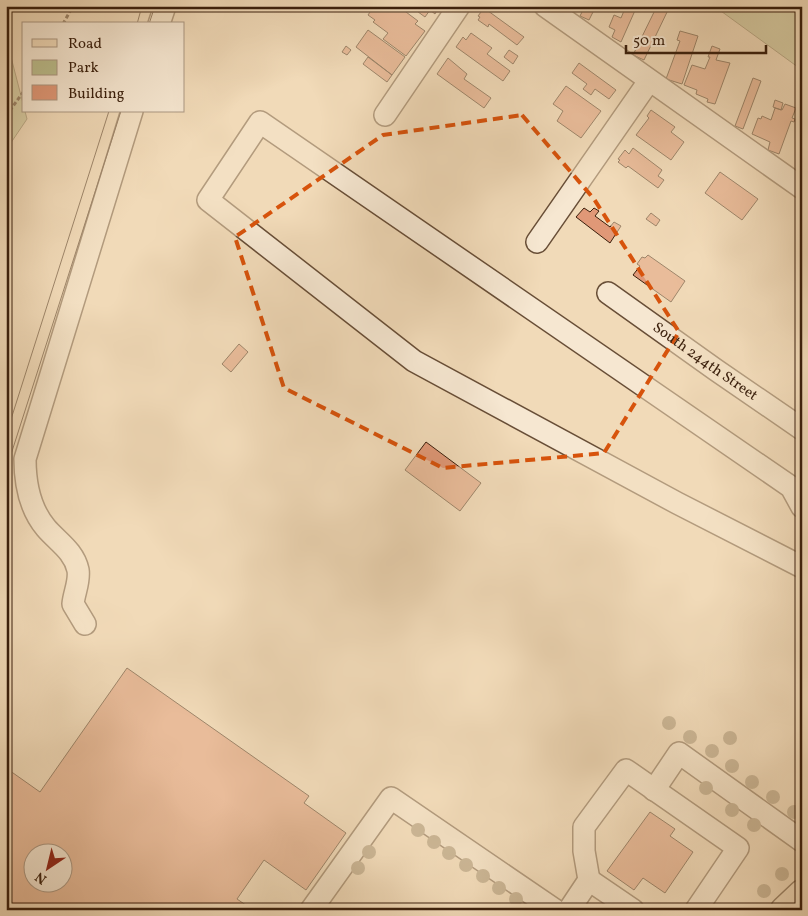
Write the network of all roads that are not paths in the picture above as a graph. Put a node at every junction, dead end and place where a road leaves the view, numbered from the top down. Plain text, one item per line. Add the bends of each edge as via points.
1 (165, 6) edge
2 (460, 6) edge
3 (545, 6) edge
4 (160, 22) edge
5 (649, 81) junction
6 (132, 112) edge
7 (385, 115) dead end
8 (802, 188) edge
9 (537, 242) dead end
10 (608, 293) dead end
11 (802, 428) edge
12 (802, 507) edge
13 (802, 567) edge
14 (85, 624) dead end
15 (654, 790) junction
16 (802, 841) edge
17 (589, 880) junction
18 (802, 893) edge
19 (311, 910) edge
20 (555, 910) edge
21 (569, 910) edge
22 (633, 910) edge
23 (696, 910) edge
24 (784, 910) edge

1 - 4 street
2 - 7 street
3 - 5 street
5 - 8 street
5 - 9 street
6 - 14 street via 25,460 29,496 37,514 74,560 78,580 73,604
10 - 11 street, South 244th Street
12 - 13 street via 791,487 260,122 208,200 414,361
15 - 16 street via 680,753
15 - 17 street via 626,770 584,827
15 - 23 street via 738,848
17 - 21 street
17 - 22 street
18 - 24 main road
19 - 20 street via 391,798

